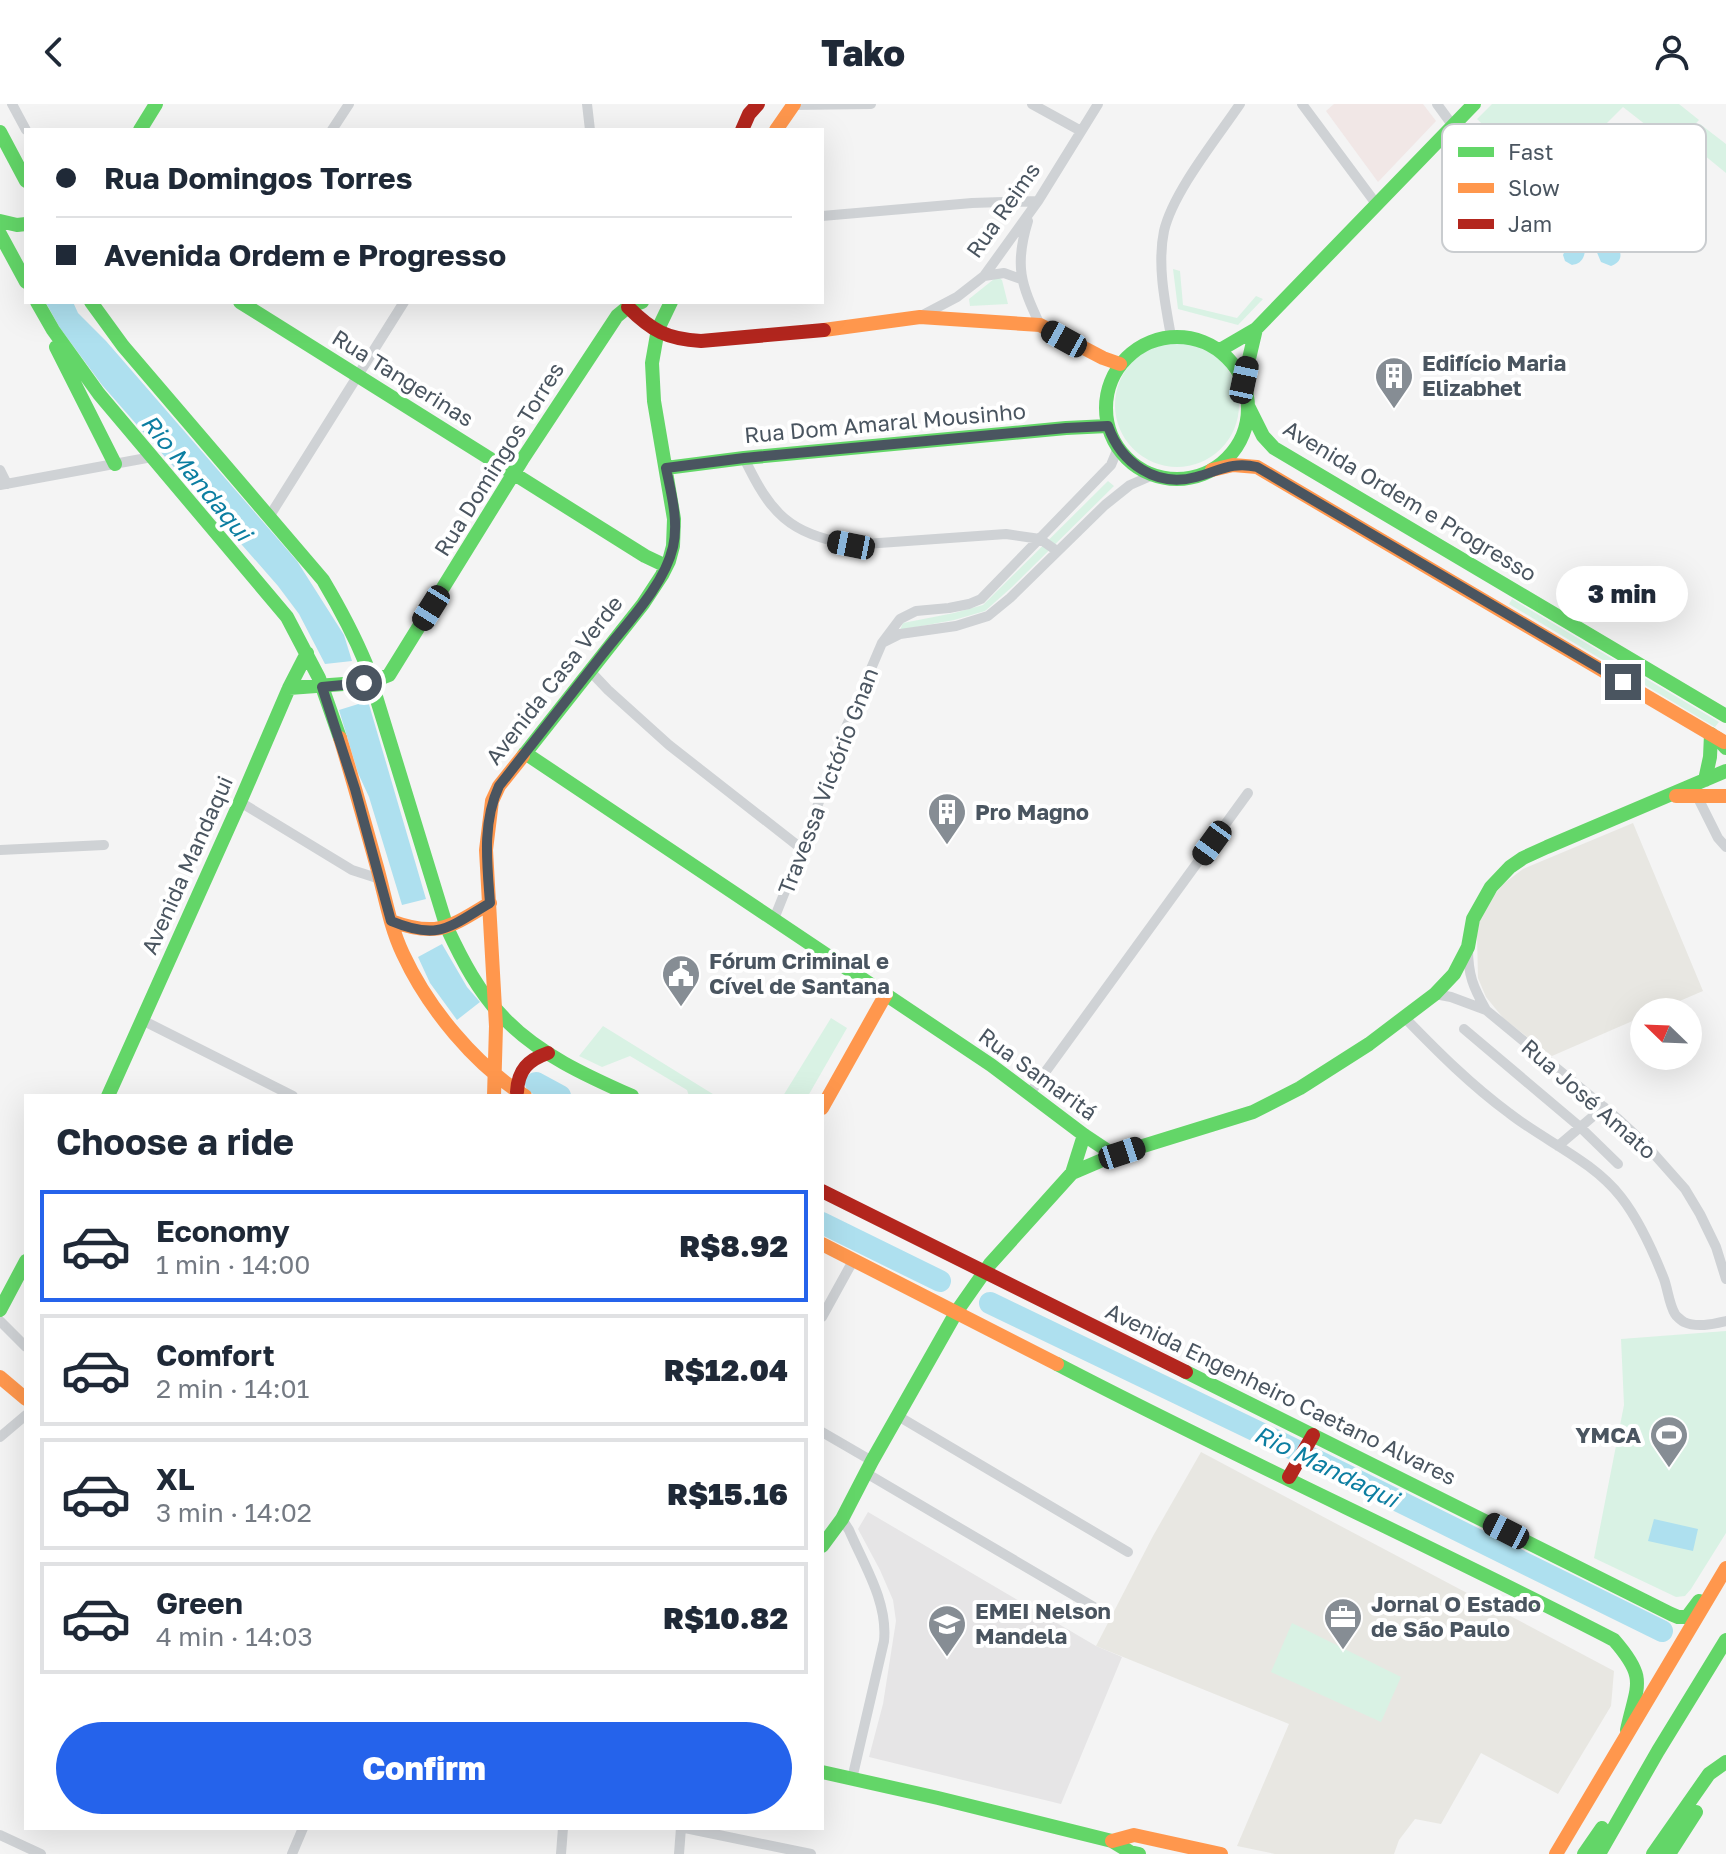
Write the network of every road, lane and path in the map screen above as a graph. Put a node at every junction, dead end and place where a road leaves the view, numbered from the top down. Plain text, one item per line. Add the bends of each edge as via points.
1 (12, 104) edge
2 (156, 104) edge
3 (349, 104) edge
4 (587, 104) edge
5 (871, 104) edge
6 (1032, 104) edge
7 (1098, 104) edge
8 (1240, 104) edge
9 (1302, 104) edge
10 (1437, 104) edge
11 (1474, 104) edge
12 (794, 105) edge
13 (749, 107) edge
14 (1452, 124) edge
15 (1455, 124) edge
16 (25, 128) edge
17 (141, 128) edge
18 (333, 128) edge
19 (590, 128) edge
20 (743, 128) edge
21 (777, 128) edge
22 (1081, 131) junction
23 (0, 132) edge
24 (1442, 137) edge
25 (24, 177) edge
26 (1035, 204) junction
27 (1377, 205) junction
28 (824, 216) edge
29 (0, 221) edge
30 (24, 224) edge
31 (0, 234) edge
32 (984, 276) junction
33 (24, 278) edge
34 (1021, 279) junction
35 (38, 304) edge
36 (92, 304) edge
37 (243, 304) edge
38 (403, 304) edge
39 (633, 304) edge
40 (670, 304) edge
41 (920, 317) junction
42 (1040, 325) junction
43 (1256, 329) junction
44 (53, 330) junction
45 (657, 332) junction
46 (1171, 336) junction
47 (1220, 350) junction
48 (1120, 364) junction
49 (358, 376) junction
50 (1244, 380) junction
51 (1249, 408) junction
52 (1108, 426) junction
53 (1118, 448) junction
54 (152, 457) junction
55 (744, 458) junction
56 (115, 464) junction
57 (666, 468) junction
58 (0, 470) edge
59 (1212, 470) junction
60 (514, 473) junction
61 (1153, 475) junction
62 (4, 484) edge
63 (269, 517) junction
64 (1040, 539) junction
65 (1057, 551) junction
66 (666, 566) junction
67 (882, 643) junction
68 (307, 653) junction
69 (590, 671) junction
70 (371, 682) junction
71 (322, 687) junction
72 (289, 688) junction
73 (1726, 716) edge
74 (1720, 741) edge
75 (525, 753) junction
76 (1726, 771) edge
77 (1705, 780) junction
78 (1248, 793) dead end
79 (1667, 796) junction
80 (1697, 796) junction
81 (1721, 796) edge
82 (240, 802) junction
83 (1711, 823) junction
84 (104, 845) dead end
85 (1726, 847) edge
86 (802, 849) junction
87 (0, 850) edge
88 (380, 879) junction
89 (490, 903) junction
90 (774, 919) junction
91 (391, 921) junction
92 (447, 928) junction
93 (1468, 947) junction
94 (886, 994) junction
95 (1435, 994) junction
96 (495, 1007) junction
97 (1486, 1010) junction
98 (1405, 1018) junction
99 (142, 1020) junction
100 (1464, 1029) dead end
101 (548, 1053) junction
102 (494, 1075) junction
103 (1030, 1093) junction
104 (109, 1094) edge
105 (289, 1094) edge
106 (494, 1094) edge
107 (521, 1094) edge
108 (628, 1094) edge
109 (824, 1104) edge
110 (1604, 1107) junction
111 (1580, 1127) junction
112 (1084, 1135) junction
113 (1558, 1146) junction
114 (1114, 1155) junction
115 (1618, 1164) dead end
116 (1072, 1173) junction
117 (824, 1192) edge
118 (824, 1245) edge
119 (854, 1259) junction
120 (24, 1265) edge
121 (984, 1271) junction
122 (1726, 1279) edge
123 (0, 1310) edge
124 (957, 1311) junction
125 (824, 1313) edge
126 (0, 1321) edge
127 (1726, 1321) edge
128 (24, 1345) edge
129 (0, 1377) edge
130 (24, 1397) edge
131 (898, 1416) junction
132 (24, 1417) edge
133 (824, 1433) edge
134 (1313, 1435) junction
135 (0, 1437) edge
136 (869, 1467) junction
137 (1289, 1477) junction
138 (842, 1519) junction
139 (824, 1543) edge
140 (1128, 1552) dead end
141 (1726, 1568) edge
142 (1713, 1590) junction
143 (1099, 1610) dead end
144 (1726, 1640) edge
145 (1626, 1735) junction
146 (1658, 1751) junction
147 (1726, 1764) edge
148 (824, 1772) edge
149 (852, 1779) junction
150 (302, 1830) edge
151 (563, 1830) edge
152 (683, 1830) edge
153 (693, 1830) edge
154 (0, 1835) edge
155 (1134, 1835) junction
156 (1112, 1841) junction
157 (1133, 1853) edge
158 (41, 1854) edge
159 (292, 1854) edge
160 (561, 1854) edge
161 (679, 1854) edge
162 (811, 1854) edge
163 (1221, 1854) edge
164 (1556, 1854) edge
165 (1584, 1854) edge
166 (1599, 1854) edge
167 (1653, 1854) edge
168 (1669, 1854) edge

1 - 16 street
2 - 17 main road
3 - 18 street
4 - 19 street
5 - 12 street
6 - 22 street
7 - 22 street, Rua Reims
8 - 46 street via 1184,187 1164,232 1162,269
9 - 27 street
10 - 14 street
11 - 15 main road
12 - 21 main road
13 - 20 main road
22 - 26 street, Rua Reims
23 - 25 main road
24 - 27 main road
26 - 28 street via 972,203
26 - 32 street, Rua Reims
26 - 34 street via 1021,249
27 - 43 main road
29 - 30 main road
31 - 33 main road
32 - 34 street via 1004,273
32 - 41 street, Rua Reims
34 - 42 street
35 - 44 main road
36 - 63 main road
37 - 49 main road, Rua Tangerinas
38 - 49 street
39 - 45 main road, Rua Reims
39 - 60 main road, Rua Domingos Torres via 617,316
40 - 45 main road, Avenida Casa Verde
41 - 42 main road, Rua Reims
41 - 45 main road, Rua Reims via 701,341
42 - 48 main road
43 - 47 main road
43 - 50 main road
44 - 54 main road
44 - 56 main road via 57,351
45 - 57 main road, Avenida Casa Verde via 653,399
46 - 47 main road via 1188,336
46 - 48 main road via 1134,350
47 - 50 main road
48 - 52 main road via 1108,387
49 - 60 main road, Rua Tangerinas
49 - 63 street
50 - 51 main road
51 - 59 main road via 1239,444
51 - 73 main road, Avenida Ordem e Progresso via 1274,448
52 - 53 main road
52 - 55 main road, Rua Dom Amaral Mousinho
53 - 61 main road
53 - 64 street, Travessa Victório Gnan via 1111,465
54 - 56 street
54 - 68 main road via 287,617
55 - 57 main road, Rua Dom Amaral Mousinho
55 - 64 street via 775,511 793,527 826,540 851,545 1006,534
56 - 62 street
57 - 66 main road, Avenida Casa Verde via 675,530
58 - 62 street
59 - 61 main road via 1183,479
59 - 74 main road via 1257,467
60 - 66 main road, Rua Tangerinas
60 - 70 main road, Rua Domingos Torres via 389,675
61 - 65 street via 1130,485
63 - 70 main road via 323,580 358,643
64 - 65 street
64 - 67 street, Travessa Victório Gnan via 981,599 908,614
65 - 67 street via 988,616 900,634
66 - 69 main road, Avenida Casa Verde
67 - 86 street, Travessa Victório Gnan
68 - 71 main road
68 - 72 main road, Avenida Mandaqui
69 - 75 main road, Avenida Casa Verde
69 - 86 street via 669,745
70 - 71 main road
70 - 92 main road
71 - 72 main road
71 - 88 main road
72 - 82 main road, Avenida Mandaqui
74 - 77 main road
75 - 89 main road, Avenida Casa Verde via 492,801 486,850
75 - 90 main road, Rua Samaritá
76 - 77 main road
77 - 79 main road
78 - 103 street
79 - 80 main road
79 - 93 main road via 1510,867 1480,904
80 - 81 main road
80 - 83 street
81 - 83 street
82 - 88 street via 352,870
82 - 99 main road, Avenida Mandaqui
83 - 85 street
84 - 87 street
86 - 90 street, Travessa Victório Gnan
88 - 91 main road
89 - 92 main road
89 - 96 main road, Avenida Casa Verde
90 - 94 main road, Rua Samaritá
91 - 92 main road via 412,929
91 - 102 main road via 408,965 430,999
92 - 96 main road
93 - 95 main road via 1454,974
93 - 97 street, Rua José Amato via 1470,976
94 - 103 main road, Rua Samaritá
94 - 109 main road
95 - 97 street, Rua José Amato
95 - 98 main road
96 - 101 main road
96 - 102 main road, Avenida Casa Verde
97 - 110 street, Rua José Amato
98 - 113 street via 1480,1091
98 - 114 main road via 1300,1088 1253,1112
99 - 104 main road, Avenida Mandaqui
99 - 105 street
100 - 111 street
101 - 107 main road via 525,1065 518,1079
101 - 108 main road
102 - 106 main road, Avenida Casa Verde
102 - 107 main road
103 - 112 main road, Rua Samaritá
110 - 111 street
110 - 122 street, Rua José Amato via 1685,1189 1716,1247
111 - 113 street
111 - 115 street
112 - 114 main road, Rua Samaritá
112 - 116 main road
113 - 127 street via 1610,1184 1630,1209 1675,1315 1696,1325
114 - 116 main road
116 - 121 main road
117 - 121 main road, Avenida Engenheiro Caetano Alvares
118 - 119 main road
119 - 124 main road
119 - 125 street
120 - 123 main road
121 - 124 main road
121 - 134 main road, Avenida Engenheiro Caetano Alvares
124 - 131 main road
124 - 137 main road
126 - 128 street
129 - 130 main road
131 - 136 main road
131 - 140 street
132 - 135 street
133 - 136 street
134 - 137 main road
134 - 142 main road, Avenida Engenheiro Caetano Alvares via 1678,1617 1687,1617
136 - 138 main road
136 - 143 street
137 - 145 main road via 1614,1640 1639,1681
138 - 139 main road
138 - 149 street via 883,1609 885,1625
141 - 142 main road
142 - 145 main road
144 - 146 main road
145 - 164 main road
146 - 165 main road
146 - 166 main road
147 - 167 main road via 1709,1774
147 - 168 main road
148 - 149 main road
149 - 156 main road
150 - 159 street
151 - 160 street
152 - 161 street
153 - 162 street
154 - 158 street
155 - 156 main road
155 - 157 street
155 - 163 main road
156 - 157 main road

